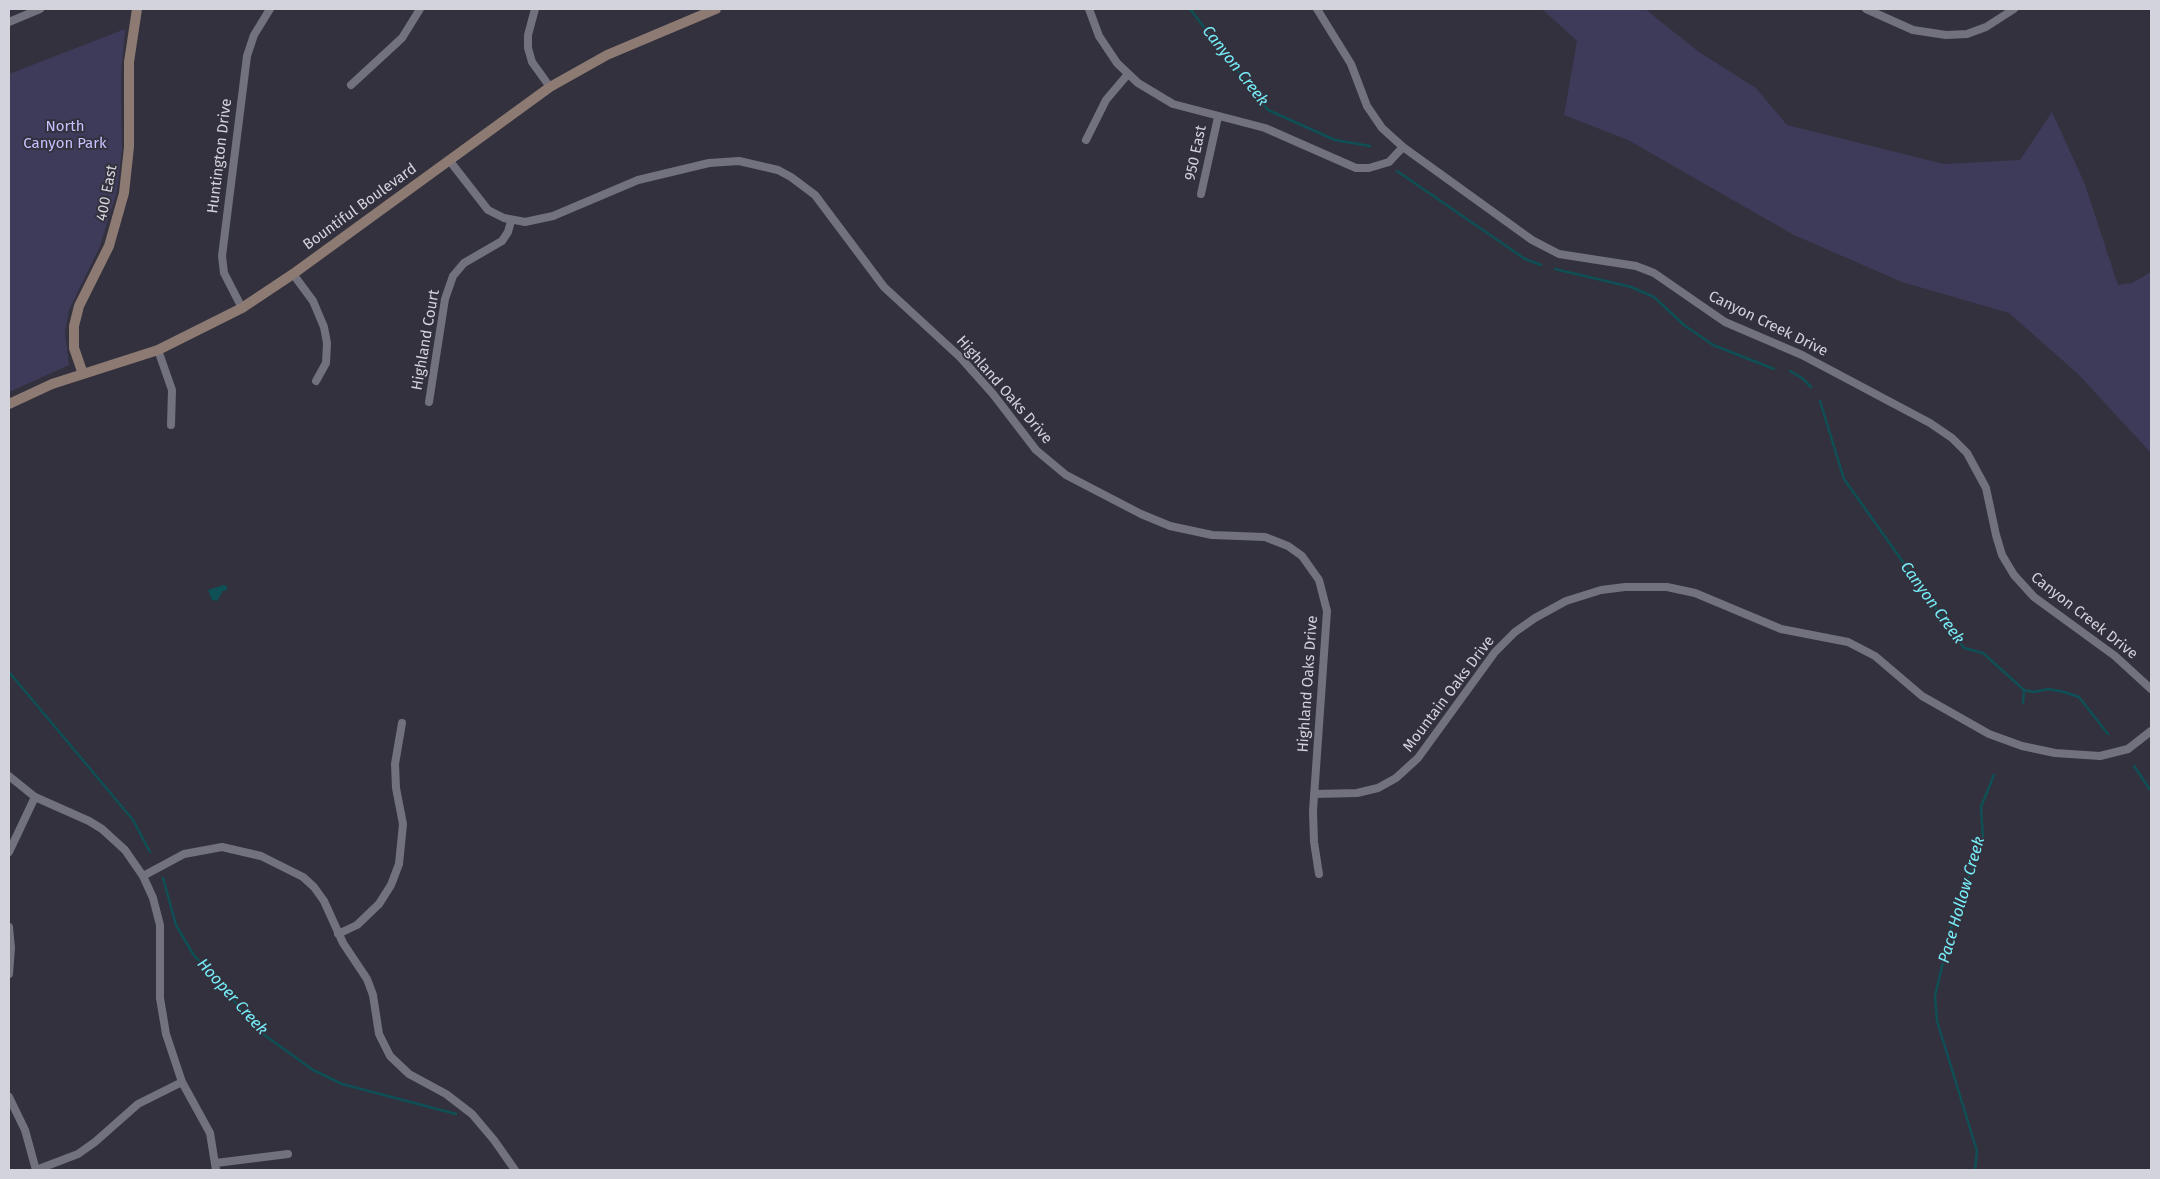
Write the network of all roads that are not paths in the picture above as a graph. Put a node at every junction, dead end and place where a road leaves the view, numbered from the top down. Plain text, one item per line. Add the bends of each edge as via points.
1 (40, 9) edge
2 (137, 9) edge
3 (270, 9) edge
4 (420, 9) edge
5 (535, 9) edge
6 (716, 9) edge
7 (1088, 9) edge
8 (1317, 9) edge
9 (1866, 9) edge
10 (2014, 9) edge
11 (9, 22) edge
12 (1128, 74) junction
13 (351, 85) dead end
14 (550, 86) junction
15 (1218, 117) junction
16 (1086, 140) dead end
17 (1403, 147) junction
18 (449, 160) junction
19 (1201, 194) dead end
20 (511, 221) junction
21 (293, 274) junction
22 (242, 308) junction
23 (158, 350) junction
24 (82, 374) junction
25 (316, 382) dead end
26 (429, 402) dead end
27 (9, 404) edge
28 (170, 425) dead end
29 (2151, 689) edge
30 (402, 724) dead end
31 (2151, 731) edge
32 (9, 776) edge
33 (1314, 794) junction
34 (35, 797) junction
35 (9, 852) edge
36 (1319, 874) dead end
37 (143, 876) junction
38 (9, 926) edge
39 (338, 934) junction
40 (9, 974) edge
41 (182, 1082) junction
42 (9, 1097) edge
43 (288, 1154) dead end
44 (216, 1166) edge
45 (36, 1170) edge
46 (515, 1170) edge

1 - 11 street
2 - 24 main road, 400 East via 130,62 129,147 124,193 114,233 79,306 74,326 74,348
3 - 22 street, Huntington Drive via 254,35 246,62 222,256 224,273
4 - 13 street via 402,38
5 - 14 street via 528,48 532,62
6 - 14 main road, Bountiful Boulevard via 607,55
7 - 12 street via 1104,45
8 - 17 street, Canyon Creek Drive via 1351,64 1372,114
9 - 10 street via 1901,26 1925,33 1956,35 1986,27
12 - 15 street via 1173,104
12 - 16 street via 1106,100
14 - 18 main road, Bountiful Boulevard
15 - 17 street via 1279,133 1356,168 1389,162
15 - 19 street, 950 East
17 - 29 street, Canyon Creek Drive via 1547,249 1572,257 1636,266 1654,273 1725,322 1802,355 1945,432 1967,453 1981,476 1989,494 2002,554 2020,583 2034,597 2126,665
18 - 20 street, Highland Oaks Drive via 488,210
18 - 21 main road, Bountiful Boulevard
20 - 26 street, Highland Court via 502,241 464,263 453,276 445,299
20 - 33 street, Highland Oaks Drive via 536,221 629,183 718,162 764,165 803,185 823,204 884,287 960,357 994,394 1036,450 1055,467 1170,526 1212,535 1266,537 1288,546 1308,563 1322,588 1327,611
21 - 22 main road, Bountiful Boulevard
21 - 25 street via 313,301 324,327 326,363
22 - 23 main road, Bountiful Boulevard
23 - 24 main road, Bountiful Boulevard
23 - 28 street via 172,390
24 - 27 main road, Bountiful Boulevard
30 - 39 street via 395,764 396,788 404,824 399,864 379,904 357,925
31 - 33 street, Mountain Oaks Drive via 2128,749 2100,756 2055,753 2022,746 1988,734 1922,696 1875,656 1853,644 1781,629 1695,593 1667,587 1632,586 1577,597 1525,624 1495,652 1424,750 1396,778 1378,788 1357,793
32 - 34 street
33 - 36 street, Highland Oaks Drive via 1313,827
34 - 35 street
34 - 37 street via 102,829 125,850
37 - 39 street via 195,850 222,847 249,852 308,881 324,901
37 - 41 street via 160,925 160,998 170,1051
38 - 40 street
39 - 46 street via 367,980 373,995 379,1034 390,1056 408,1074 446,1094 472,1114
41 - 44 street via 210,1133
41 - 45 street via 138,1104 82,1151
42 - 45 street via 25,1130
43 - 44 street

